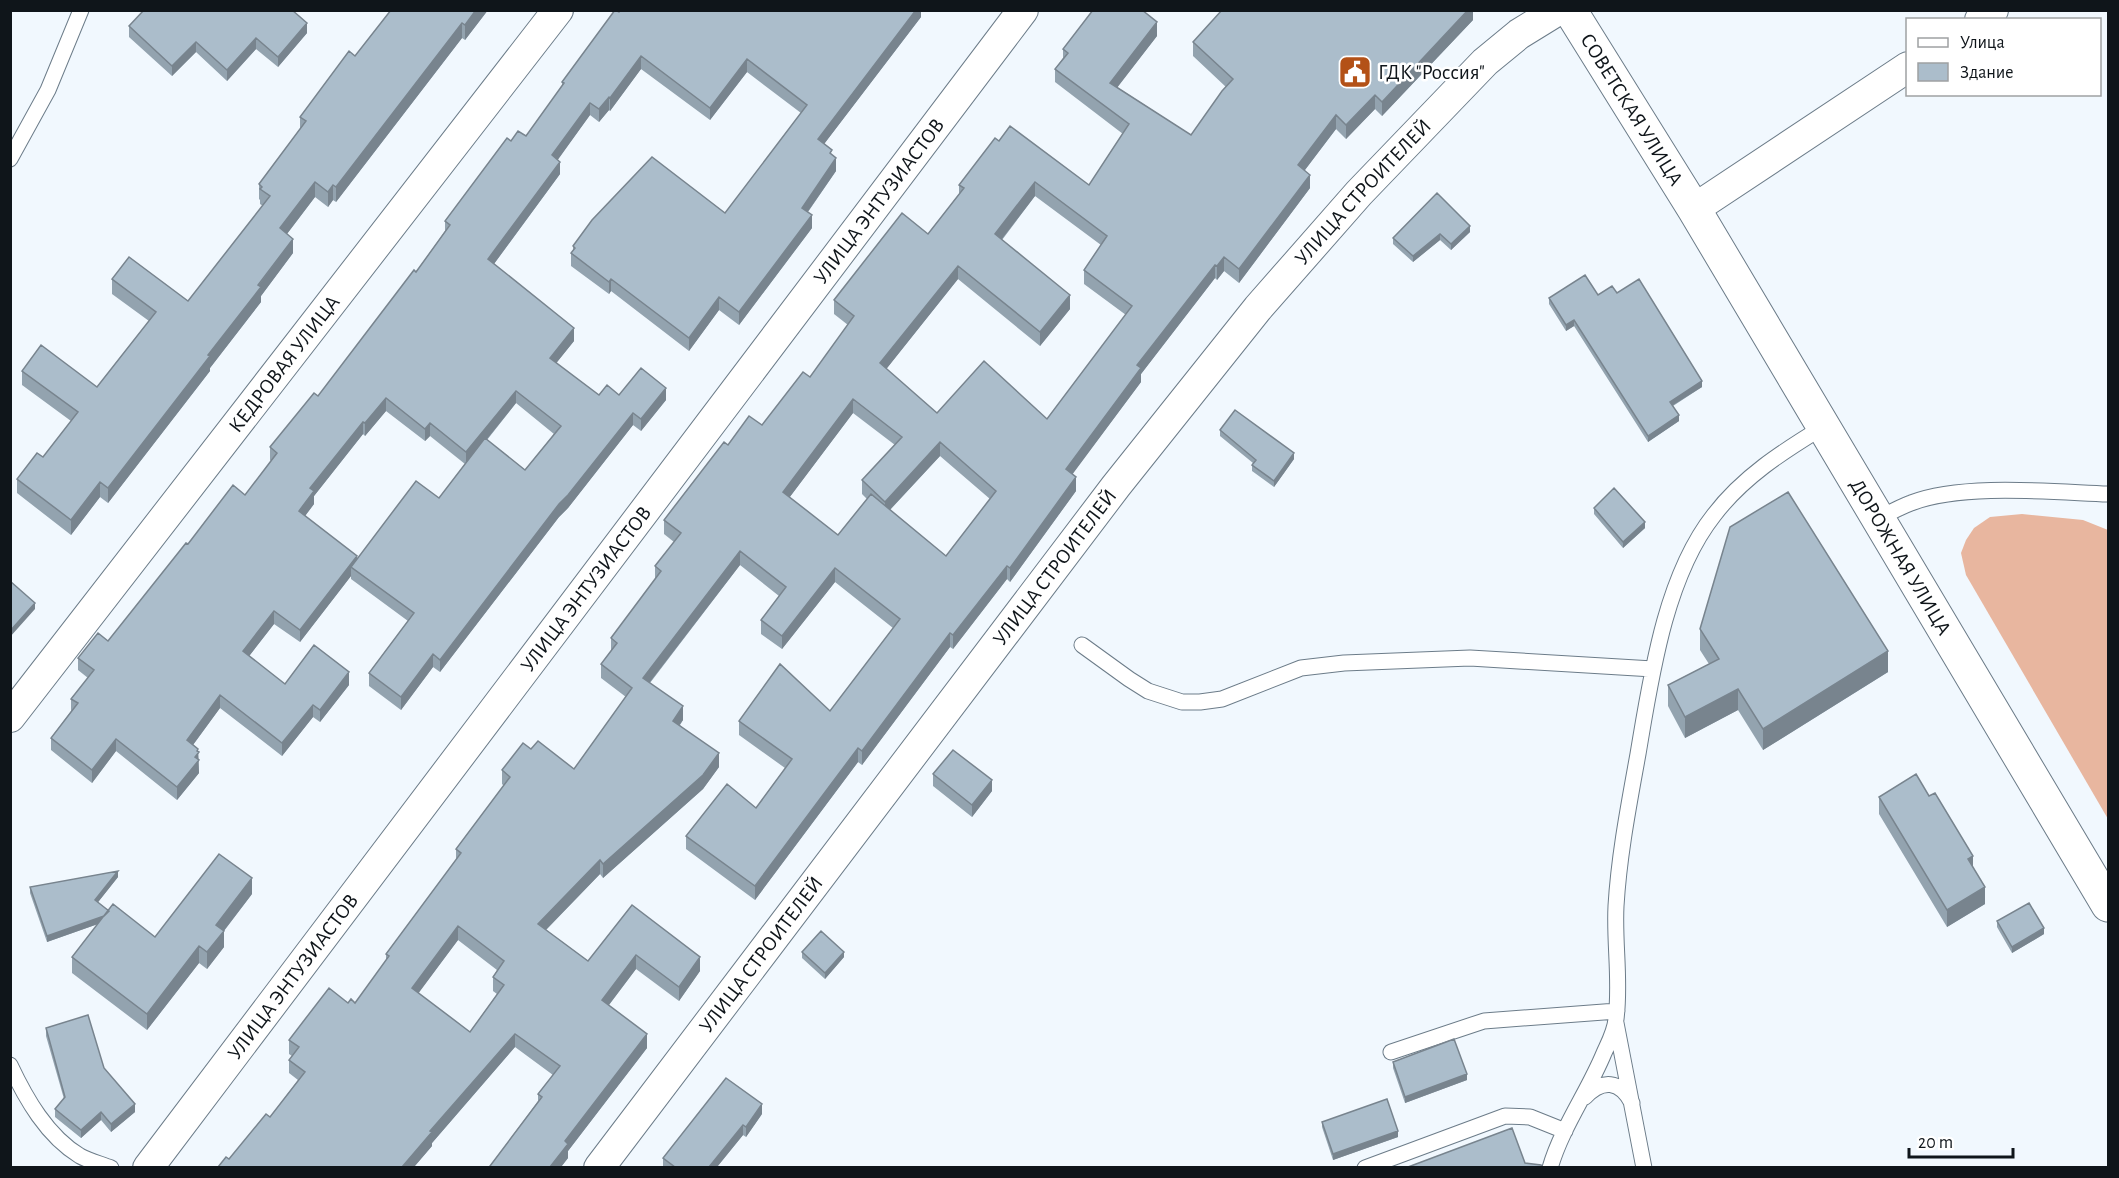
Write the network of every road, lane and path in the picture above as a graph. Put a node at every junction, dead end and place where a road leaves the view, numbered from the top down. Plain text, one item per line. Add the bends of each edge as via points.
1 (81, 10) edge
2 (558, 10) edge
3 (1023, 10) edge
4 (1558, 10) edge
5 (1570, 10) edge
6 (1906, 69) edge
7 (10, 159) edge
8 (1694, 209) junction
9 (1823, 427) junction
10 (2109, 494) edge
11 (1878, 519) junction
12 (1082, 645) dead end
13 (1653, 669) junction
14 (10, 717) edge
15 (2109, 905) edge
16 (1616, 1016) junction
17 (1391, 1052) dead end
18 (10, 1065) edge
19 (1583, 1100) junction
20 (1634, 1107) junction
21 (1564, 1131) junction
22 (111, 1167) edge
23 (148, 1167) edge
24 (599, 1167) edge
25 (1365, 1167) edge
26 (1550, 1167) edge
27 (1644, 1167) edge

1 - 7 lane via 48,90
2 - 14 street, КЕДРОВАЯ УЛИЦА
3 - 23 street, УЛИЦА ЭНТУЗИАСТОВ
4 - 24 street, УЛИЦА СТРОИТЕЛЕЙ via 1519,34 1485,62 1311,246 1221,352
5 - 8 street, СОВЕТСКАЯ УЛИЦА
6 - 8 street
8 - 9 street, ДОРОЖНАЯ УЛИЦА
9 - 11 street, ДОРОЖНАЯ УЛИЦА
9 - 13 lane via 1756,472 1712,517 1683,566
10 - 11 lane via 1946,494 1913,502
11 - 15 street, ДОРОЖНАЯ УЛИЦА
12 - 13 lane via 1148,691 1182,702 1222,699 1301,668 1344,663 1470,658
13 - 16 lane via 1629,801 1616,907
16 - 17 lane via 1484,1021
16 - 19 lane
16 - 20 lane
18 - 22 lane via 23,1093 47,1126 81,1156
19 - 20 lane via 1598,1086 1611,1085 1624,1091
19 - 21 lane
20 - 27 lane
21 - 25 lane via 1530,1117 1505,1116
21 - 26 lane

